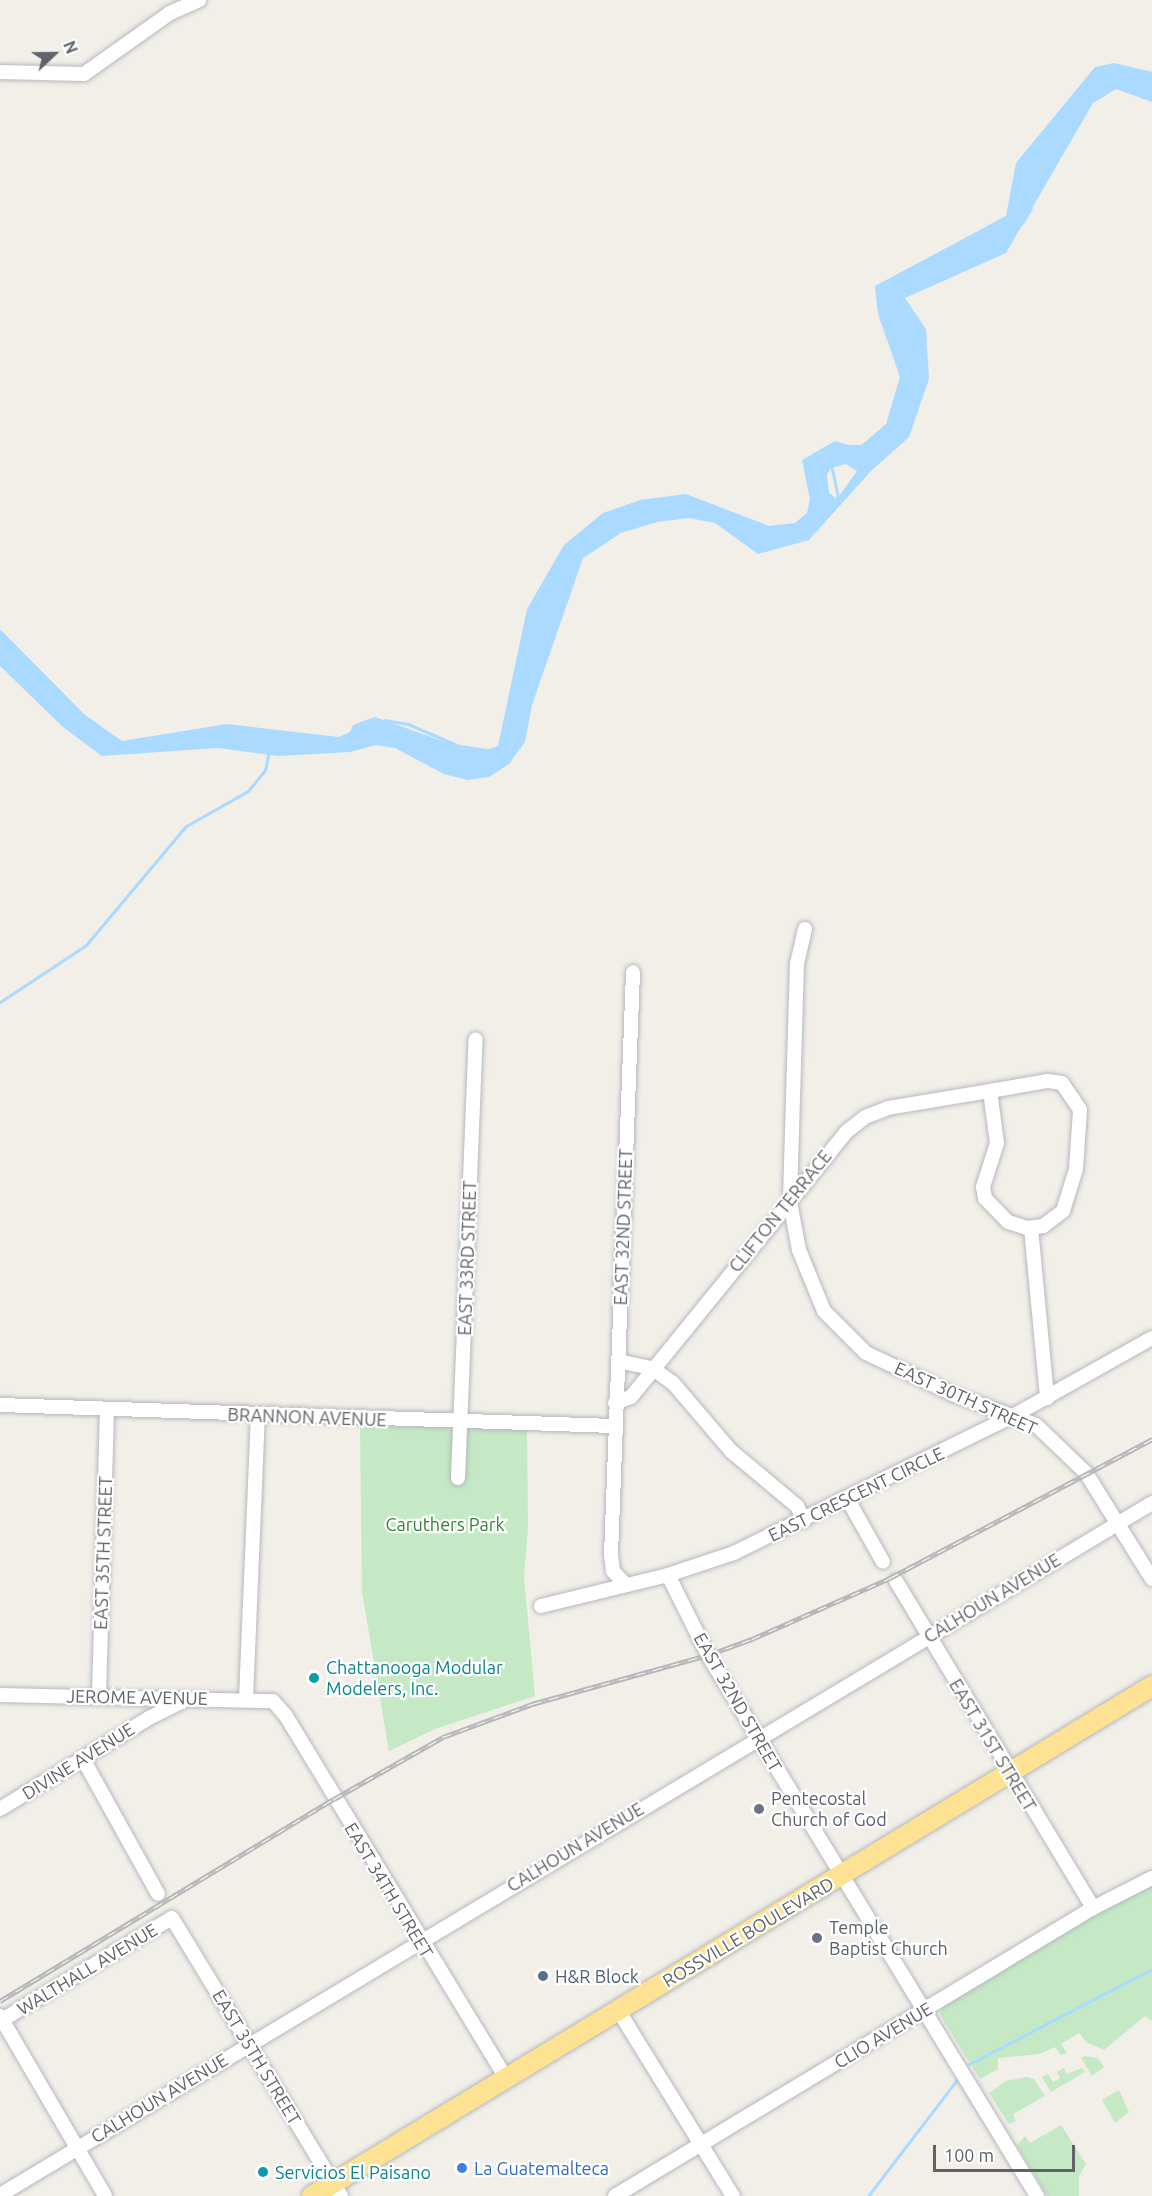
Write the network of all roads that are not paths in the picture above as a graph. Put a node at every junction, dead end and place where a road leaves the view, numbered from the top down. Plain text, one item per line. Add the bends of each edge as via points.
1 (199, 0) edge
2 (0, 72) edge
3 (805, 929) dead end
4 (633, 972) dead end
5 (477, 1039) dead end
6 (990, 1091) junction
7 (790, 1202) junction
8 (1031, 1228) junction
9 (1152, 1338) edge
10 (618, 1361) junction
11 (652, 1368) junction
12 (1047, 1398) junction
13 (615, 1403) junction
14 (0, 1405) edge
15 (107, 1409) junction
16 (258, 1415) junction
17 (1013, 1416) junction
18 (460, 1422) junction
19 (614, 1426) junction
20 (458, 1478) dead end
21 (847, 1498) junction
22 (1152, 1503) edge
23 (804, 1520) junction
24 (1118, 1524) junction
25 (883, 1562) dead end
26 (668, 1575) junction
27 (1152, 1579) edge
28 (896, 1581) dead end
29 (626, 1584) junction
30 (541, 1606) dead end
31 (927, 1636) junction
32 (1152, 1686) edge
33 (0, 1695) edge
34 (99, 1696) junction
35 (189, 1698) junction
36 (246, 1699) junction
37 (273, 1701) joint
38 (757, 1737) junction
39 (82, 1759) junction
40 (1010, 1772) junction
41 (0, 1809) edge
42 (843, 1875) junction
43 (1152, 1878) edge
44 (159, 1894) dead end
45 (1093, 1908) junction
46 (172, 1918) joint
47 (420, 1941) junction
48 (618, 2010) junction
49 (925, 2010) junction
50 (1, 2018) edge
51 (250, 2043) junction
52 (506, 2078) junction
53 (702, 2144) junction
54 (76, 2148) junction
55 (337, 2189) edge
56 (0, 2195) edge
57 (105, 2196) edge
58 (312, 2196) edge
59 (615, 2196) edge
60 (733, 2196) edge
61 (1037, 2196) edge

1 - 2 street via 170,13 84,74
3 - 7 street, EAST 30TH STREET via 797,963
4 - 10 street, EAST 32ND STREET
5 - 18 street, EAST 33RD STREET
6 - 7 street, CLIFTON TERRACE via 888,1108 865,1118 828,1150
6 - 8 street via 997,1143 983,1187 985,1198 1008,1222
6 - 8 street, CLIFTON TERRACE via 1048,1081 1062,1083 1080,1110 1076,1169 1063,1211 1043,1226
7 - 11 street, CLIFTON TERRACE
7 - 17 street, EAST 30TH STREET via 809,1279 824,1311 842,1331 866,1353 904,1372
8 - 12 street
9 - 12 street, EAST CRESCENT CIRCLE
10 - 11 street
10 - 13 street, EAST 32ND STREET
11 - 13 street, CLIFTON TERRACE via 631,1397
11 - 23 street via 673,1383 731,1451 797,1506
12 - 17 street, EAST CRESCENT CIRCLE
13 - 19 street, EAST 32ND STREET
14 - 15 street, BRANNON AVENUE
15 - 16 street, BRANNON AVENUE
15 - 34 street, EAST 35TH STREET
16 - 18 street, BRANNON AVENUE
16 - 36 street
17 - 21 street, EAST CRESCENT CIRCLE
17 - 24 street, EAST 30TH STREET via 1036,1425 1070,1456 1086,1473
18 - 19 street, BRANNON AVENUE
18 - 20 street, EAST 33RD STREET
19 - 29 street, EAST 32ND STREET via 610,1555 613,1571
21 - 23 street, EAST CRESCENT CIRCLE
21 - 25 street
22 - 24 street, CALHOUN AVENUE
23 - 26 street, EAST CRESCENT CIRCLE via 734,1553
24 - 27 street, EAST 30TH STREET
24 - 31 street, CALHOUN AVENUE
26 - 29 street, EAST CRESCENT CIRCLE
26 - 38 street, EAST 32ND STREET via 708,1655
28 - 31 street, EAST 31ST STREET
29 - 30 street, EAST CRESCENT CIRCLE
31 - 38 street, CALHOUN AVENUE
31 - 40 street, EAST 31ST STREET
32 - 40 highway, ROSSVILLE BOULEVARD
33 - 34 street, JEROME AVENUE
34 - 35 street, JEROME AVENUE
35 - 36 street, JEROME AVENUE
35 - 39 street, DIVINE AVENUE
36 - 37 street, JEROME AVENUE
37 - 47 street, EAST 34TH STREET via 286,1716
38 - 42 street, EAST 32ND STREET
38 - 47 street, CALHOUN AVENUE
39 - 41 street, DIVINE AVENUE
39 - 44 street
40 - 42 highway, ROSSVILLE BOULEVARD
40 - 45 street, EAST 31ST STREET
42 - 48 highway, ROSSVILLE BOULEVARD
42 - 49 street, EAST 32ND STREET
43 - 45 street, CLIO AVENUE
45 - 49 street, CLIO AVENUE
46 - 50 street, WALTHALL AVENUE
46 - 51 street, EAST 35TH STREET
47 - 51 street, CALHOUN AVENUE
47 - 52 street, EAST 34TH STREET
48 - 52 highway, ROSSVILLE BOULEVARD
48 - 53 street
49 - 53 street, CLIO AVENUE
49 - 61 street, EAST 32ND STREET
50 - 54 street
51 - 54 street, CALHOUN AVENUE
51 - 55 street, EAST 35TH STREET
52 - 55 highway, ROSSVILLE BOULEVARD
53 - 59 street, CLIO AVENUE
53 - 60 street
54 - 56 street, CALHOUN AVENUE
54 - 57 street
55 - 58 highway, ROSSVILLE BOULEVARD

